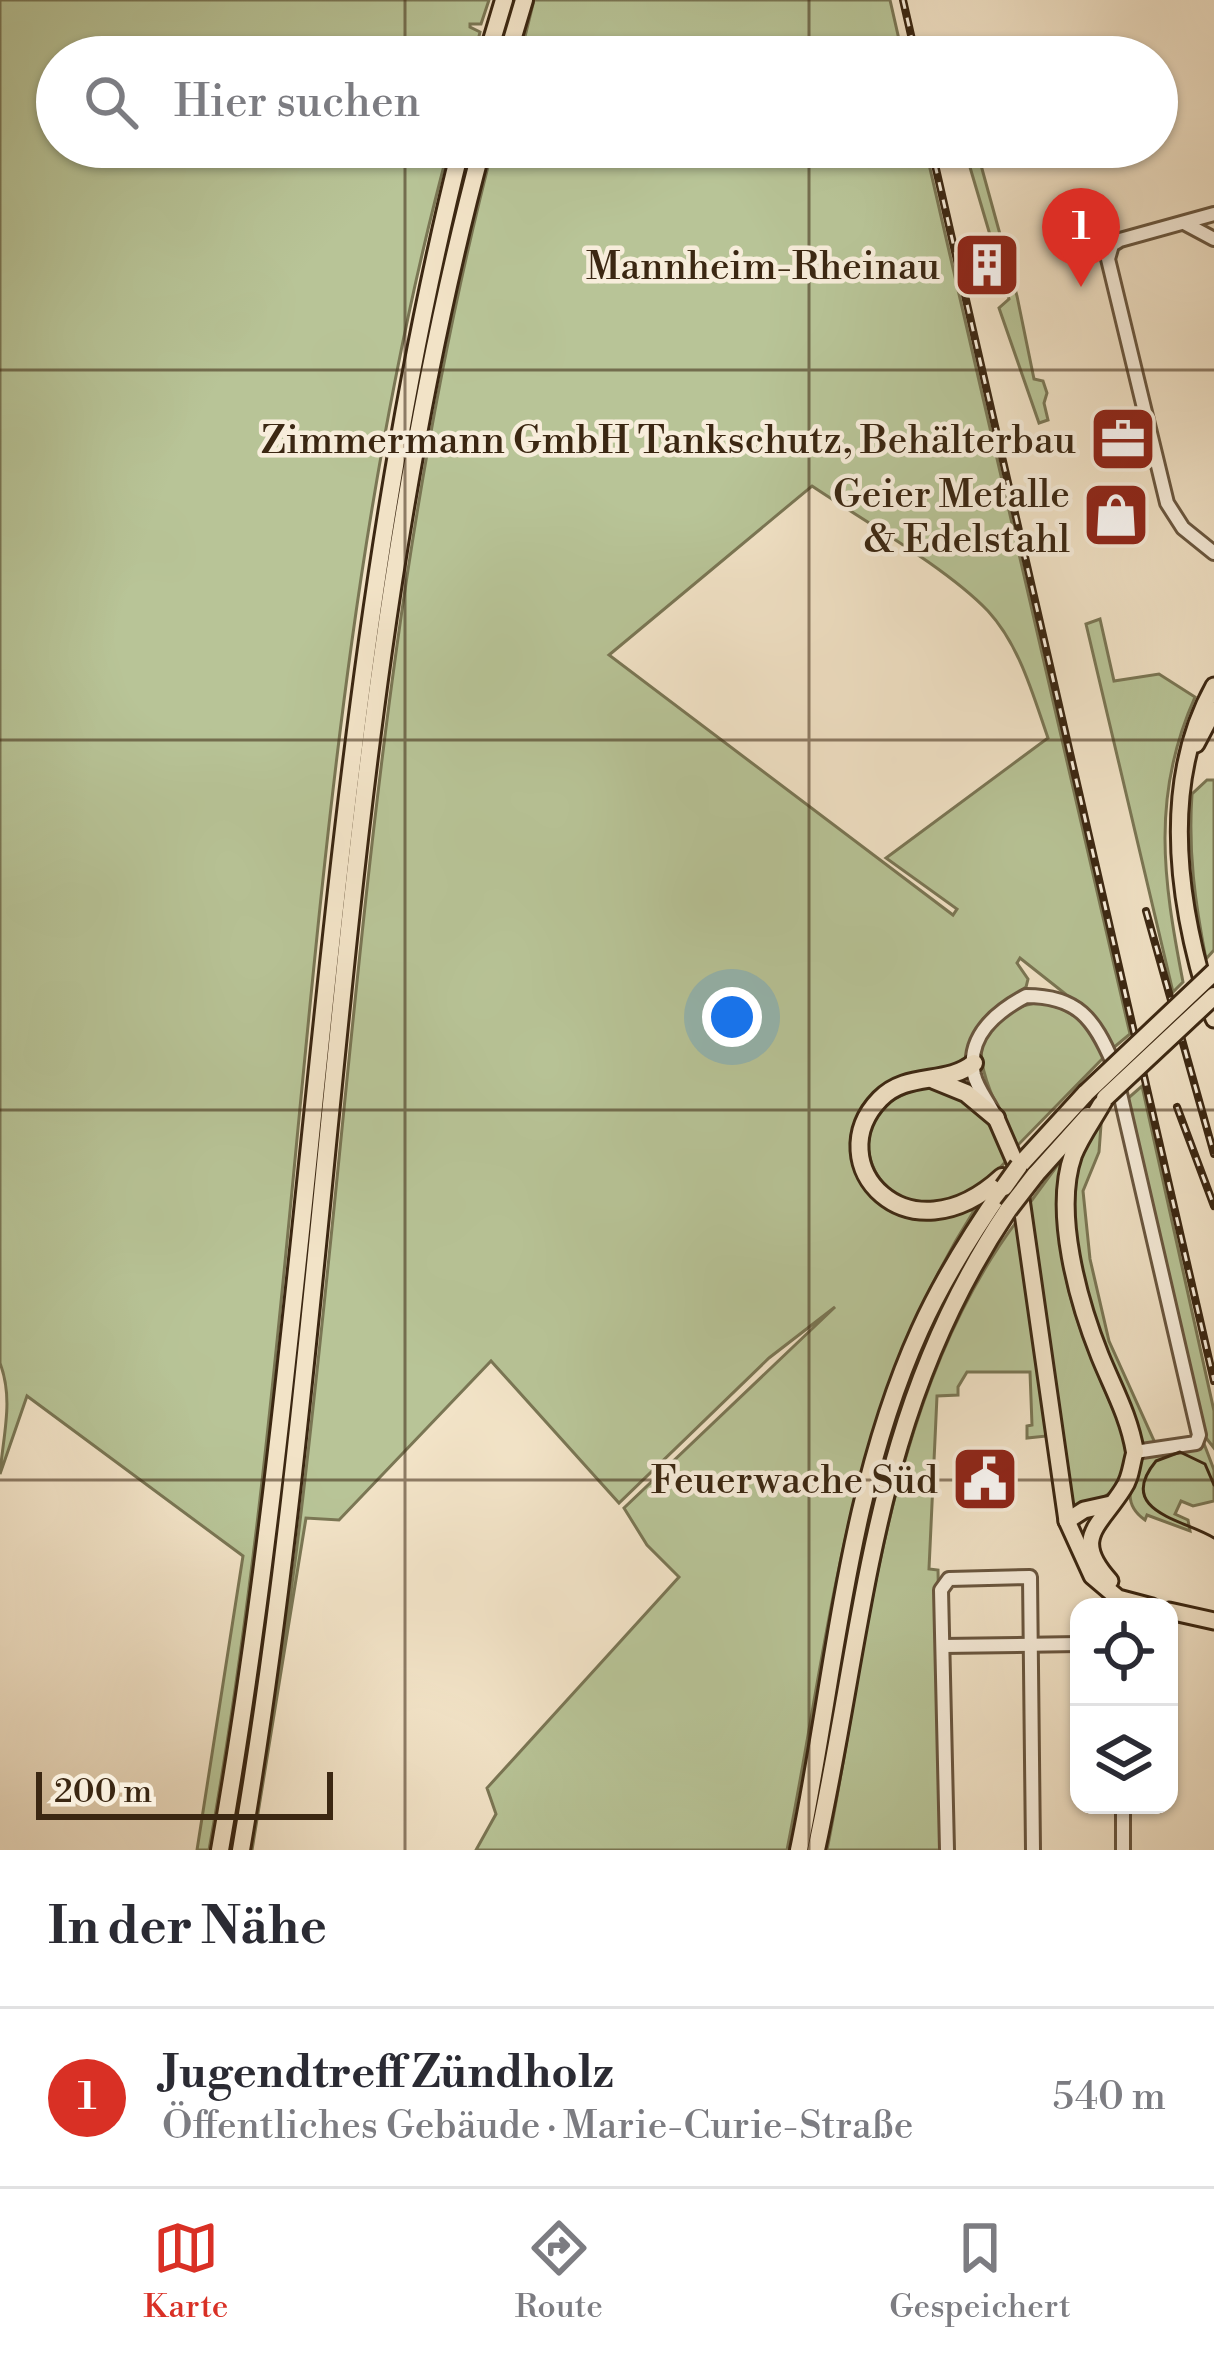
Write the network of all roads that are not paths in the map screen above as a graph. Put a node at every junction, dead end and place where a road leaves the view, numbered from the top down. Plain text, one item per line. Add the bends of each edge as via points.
1 (503, 2) edge
2 (523, 3) edge
3 (493, 36) edge
4 (513, 36) edge
5 (456, 168) edge
6 (477, 168) edge
7 (1214, 214) edge
8 (1186, 224) junction
9 (1214, 239) edge
10 (1214, 553) edge
11 (1214, 686) edge
12 (1214, 710) edge
13 (1189, 758) junction
14 (1214, 972) edge
15 (1214, 996) edge
16 (1214, 1019) edge
17 (974, 1063) junction
18 (928, 1078) junction
19 (1096, 1096) junction
20 (1092, 1117) junction
21 (996, 1118) junction
22 (1028, 1165) junction
23 (1003, 1182) junction
24 (1135, 1452) junction
25 (1105, 1510) junction
26 (1067, 1521) junction
27 (1082, 1557) junction
28 (1099, 1568) junction
29 (1121, 1598) edge
30 (1137, 1598) edge
31 (1178, 1613) edge
32 (1214, 1621) edge
33 (844, 1643) junction
34 (1070, 1644) edge
35 (1031, 1645) junction
36 (943, 1646) junction
37 (1123, 1814) edge
38 (220, 1850) edge
39 (241, 1850) edge
40 (799, 1850) edge
41 (815, 1850) edge
42 (947, 1850) edge
43 (1034, 1850) edge
44 (1123, 1850) edge

1 - 3 highway
2 - 4 highway
5 - 38 highway via 412,360 365,641 269,1518
6 - 39 highway via 436,340 387,628 291,1499
7 - 8 street
8 - 9 street
8 - 10 street via 1120,240 1108,259 1167,502
11 - 13 main road via 1193,728
12 - 13 main road
13 - 16 main road via 1181,805 1184,894
14 - 19 highway, bridge
15 - 19 highway, bridge
17 - 18 highway
17 - 21 street
17 - 24 street via 992,1018 1027,996 1074,1004 1113,1063 1199,1435 1193,1444
18 - 21 highway via 966,1093
18 - 23 highway via 884,1095 865,1123 862,1160 878,1191 900,1208 933,1214
19 - 20 highway
19 - 22 highway
20 - 22 highway
20 - 24 highway via 1071,1165 1069,1235 1088,1323
21 - 26 main road via 1016,1164
22 - 23 highway, bridge
22 - 33 highway, bridge via 952,1300 918,1381
23 - 33 highway via 943,1284 896,1393 865,1497
24 - 25 main road via 1128,1481
25 - 26 main road
25 - 28 main road via 1090,1539
26 - 27 main road
27 - 28 main road
27 - 29 main road
28 - 30 main road
31 - 32 main road
33 - 40 highway
33 - 41 highway
34 - 35 street
35 - 36 street
35 - 36 street via 1030,1577 1010,1577 944,1580
35 - 43 street
36 - 42 street
37 - 44 street

